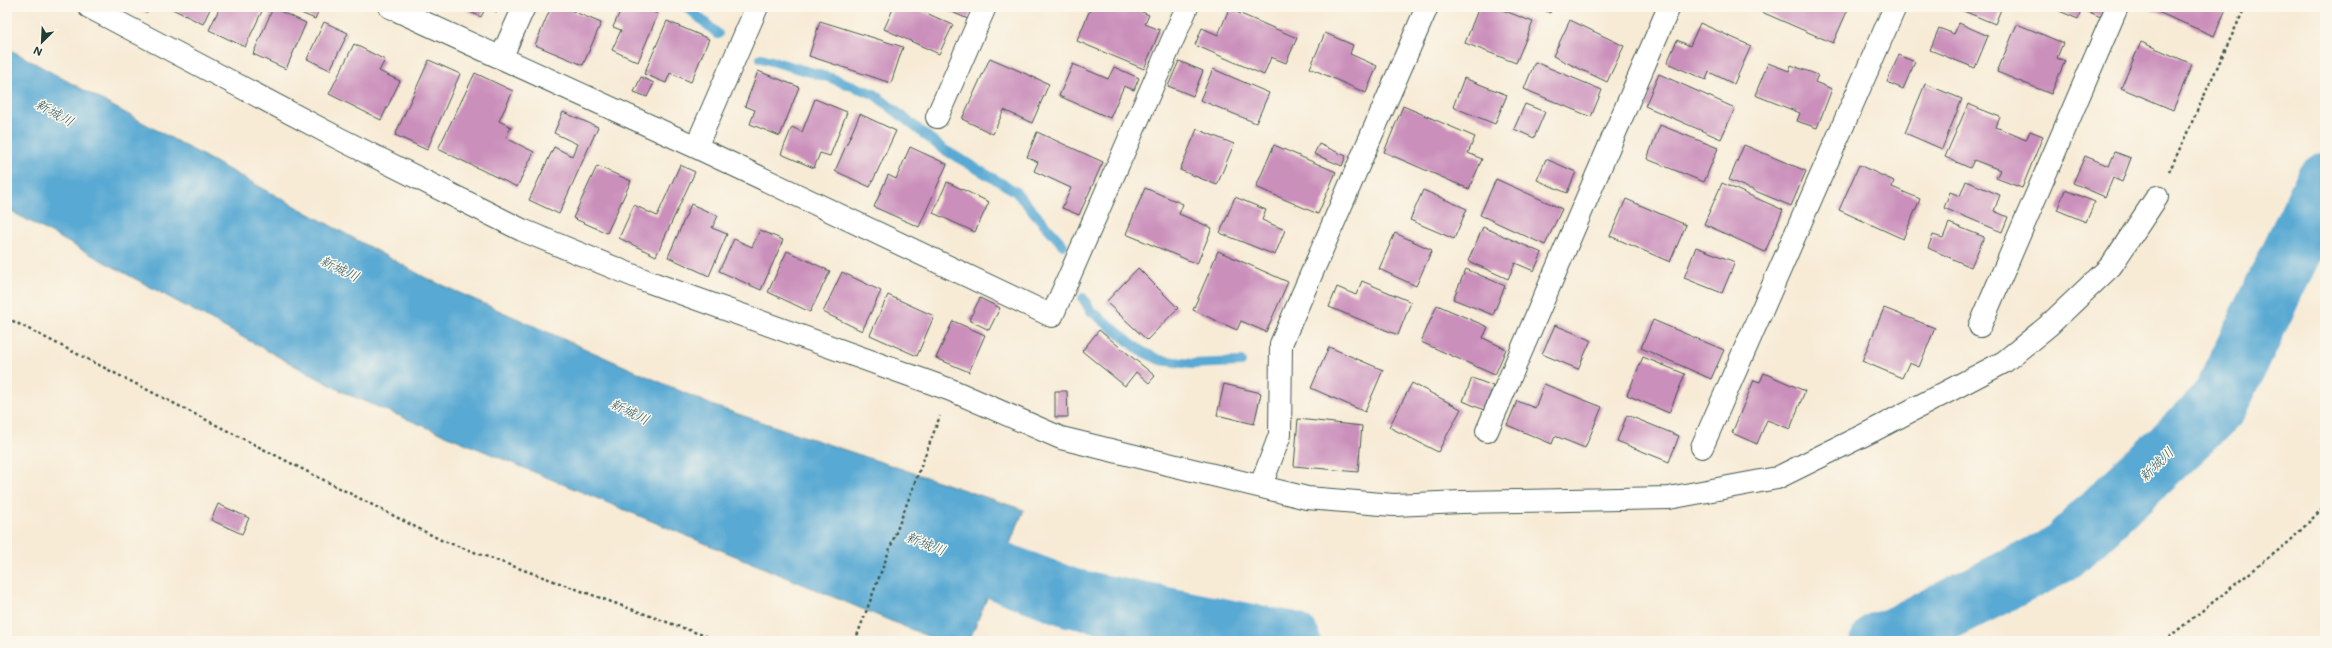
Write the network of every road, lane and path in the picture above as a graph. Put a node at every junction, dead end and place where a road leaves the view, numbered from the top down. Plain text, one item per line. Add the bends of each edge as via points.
1 (89, 7) edge
2 (390, 7) edge
3 (524, 7) edge
4 (757, 7) edge
5 (985, 7) edge
6 (1187, 7) edge
7 (1427, 7) edge
8 (1669, 7) edge
9 (1895, 7) edge
10 (2117, 7) edge
11 (2245, 7) edge
12 (501, 58) junction
13 (937, 117) dead end
14 (696, 147) junction
15 (2157, 197) joint
16 (7, 318) edge
17 (1980, 326) dead end
18 (943, 410) dead end
19 (1487, 431) dead end
20 (1702, 447) dead end
21 (1261, 485) junction
22 (2325, 506) edge
23 (719, 641) edge
24 (854, 641) edge
25 (2164, 641) edge

1 - 21 street via 338,138 522,230 644,280 951,390 1061,438
2 - 12 street
3 - 12 street
4 - 14 street
5 - 13 street
6 - 14 street via 1052,316
7 - 21 street via 1281,344 1280,435
8 - 19 street
9 - 20 street
10 - 17 street
11 - 15 path
12 - 14 street
15 - 21 street via 2111,266 2048,326 2004,362 1777,478 1669,498 1394,505 1307,498
16 - 23 path via 441,540
18 - 24 path
22 - 25 path via 2290,541

